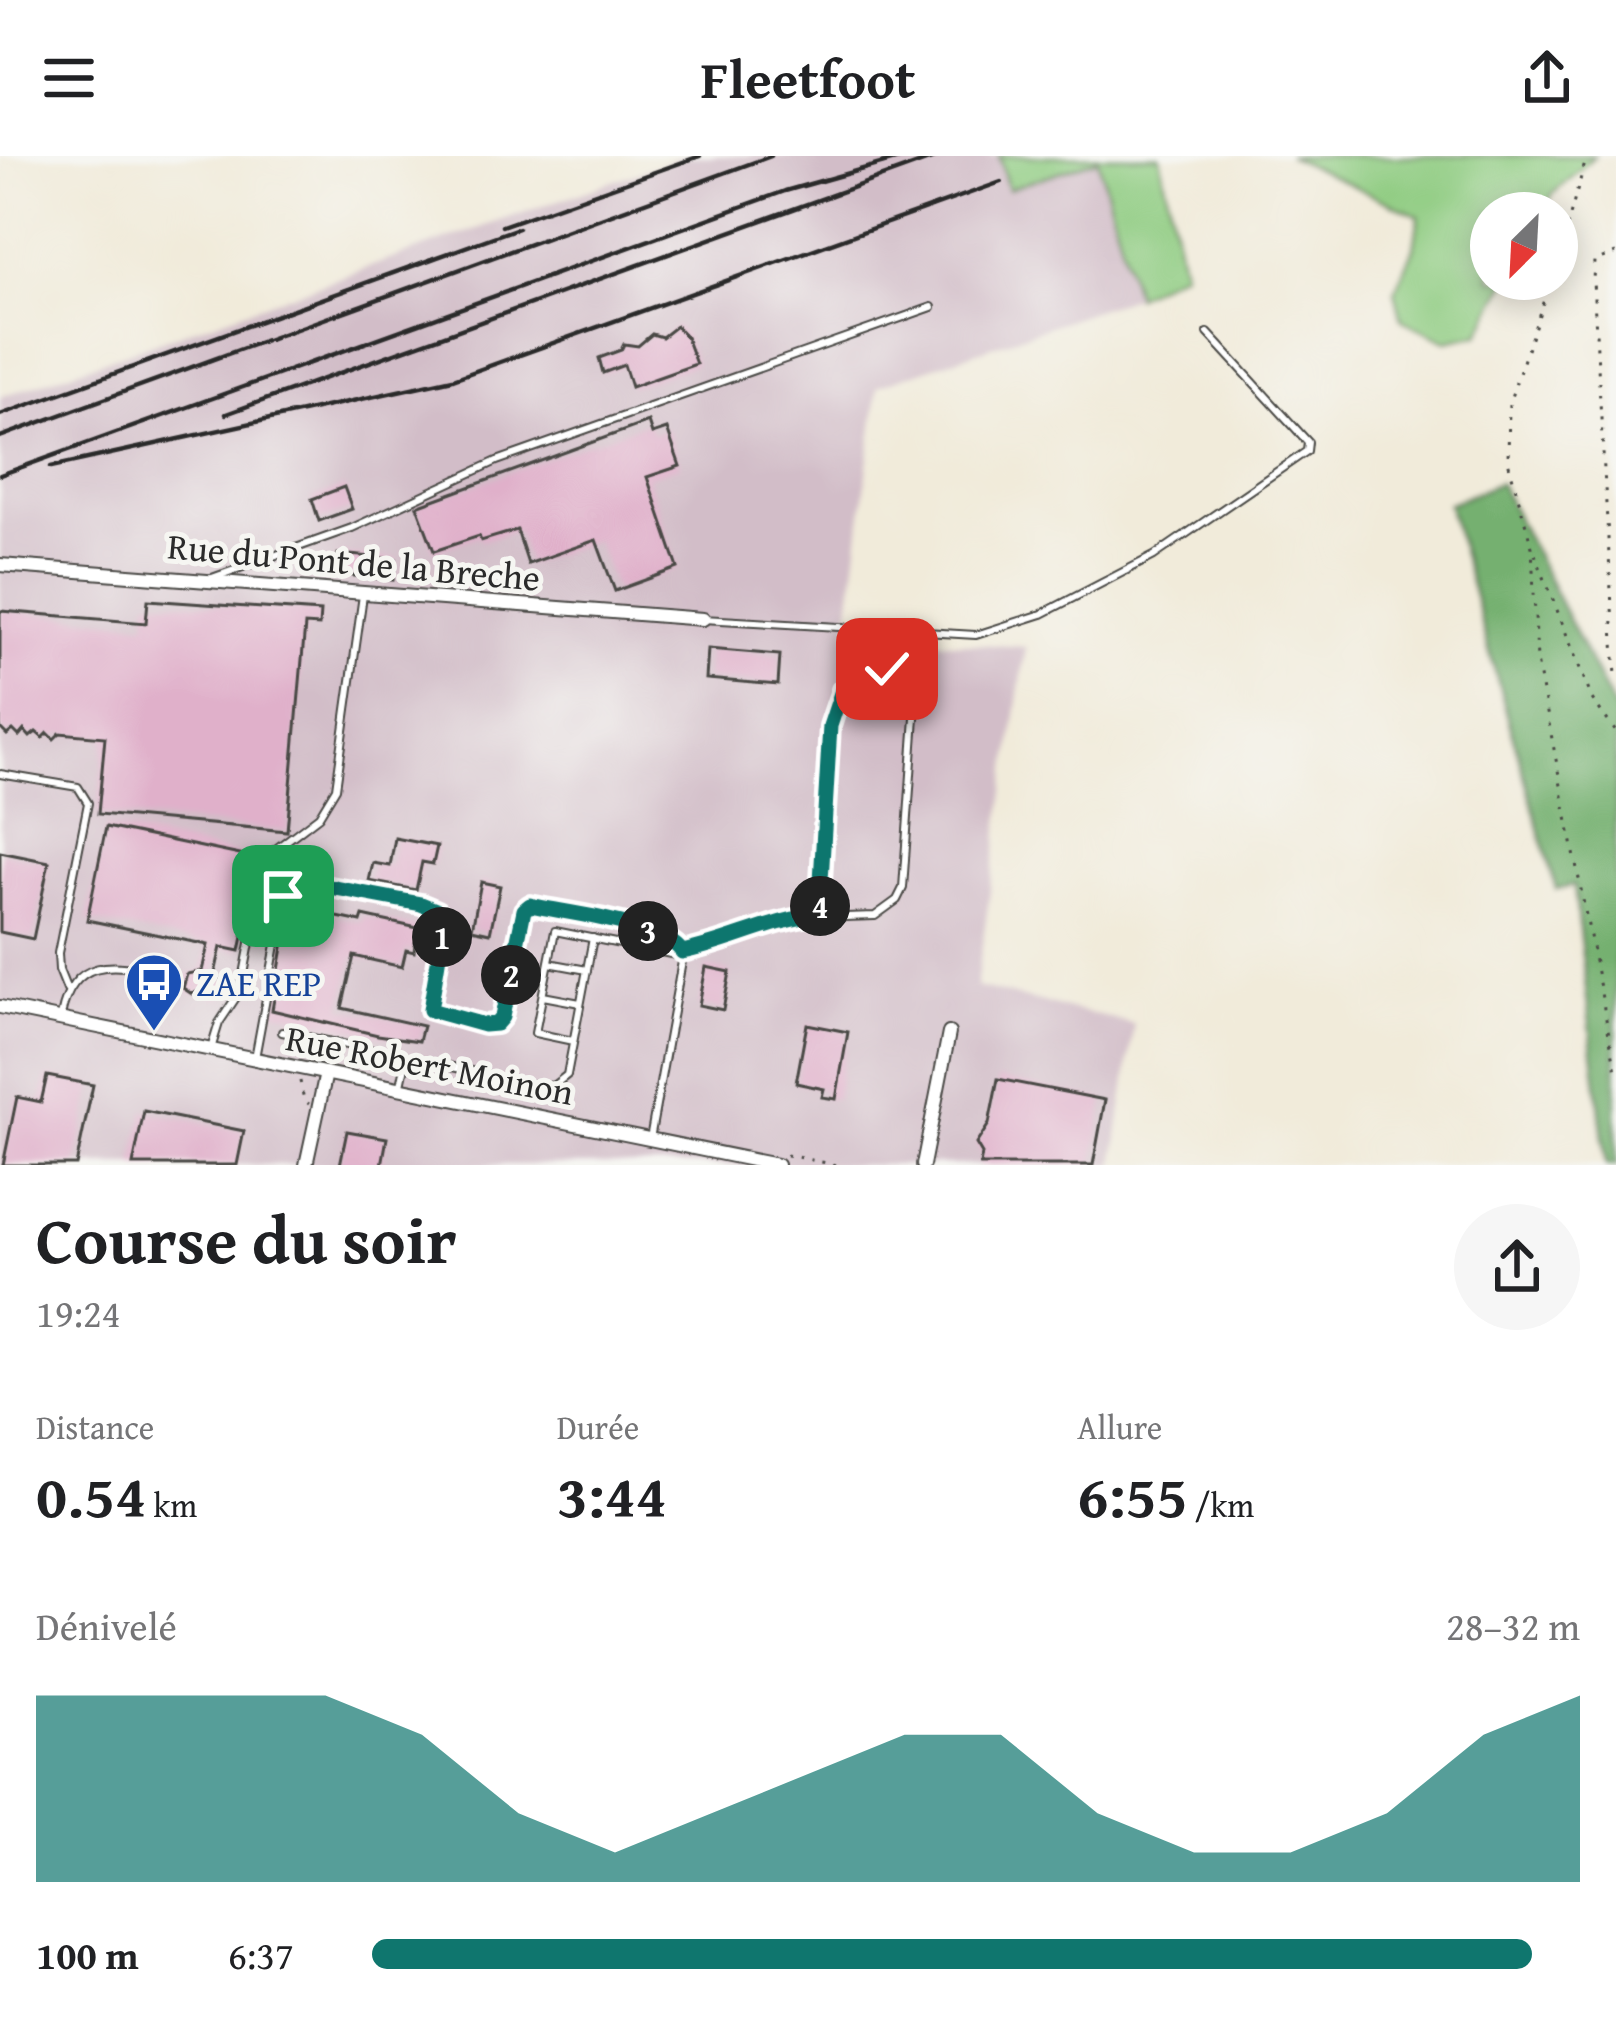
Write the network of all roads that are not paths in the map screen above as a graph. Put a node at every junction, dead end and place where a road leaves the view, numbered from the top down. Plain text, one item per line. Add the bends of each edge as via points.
1 (932, 307) dead end
2 (1208, 333) dead end
3 (0, 565) edge
4 (209, 579) junction
5 (364, 592) junction
6 (703, 619) joint
7 (0, 774) edge
8 (819, 915) junction
9 (593, 938) junction
10 (682, 954) junction
11 (548, 963) junction
12 (587, 970) junction
13 (171, 975) dead end
14 (67, 990) junction
15 (542, 995) junction
16 (580, 1003) junction
17 (0, 1007) edge
18 (61, 1019) junction
19 (282, 1032) dead end
20 (950, 1034) dead end
21 (573, 1041) junction
22 (211, 1050) junction
23 (406, 1057) junction
24 (254, 1059) junction
25 (326, 1073) junction
26 (493, 1076) dead end
27 (530, 1084) dead end
28 (400, 1088) junction
29 (650, 1139) junction
30 (306, 1165) edge
31 (777, 1165) edge
32 (922, 1165) edge

1 - 4 lane via 496,461 352,528
2 - 6 lane via 1308,442 1307,451 1154,556 1042,614 976,635
3 - 4 street, Rue du Pont de la Breche
4 - 5 street, Rue du Pont de la Breche
5 - 6 street, Rue du Pont de la Breche
5 - 22 lane via 336,788 319,817 273,851 241,990
7 - 14 lane via 78,787 88,803 58,953
8 - 8 lane via 875,916 903,888 916,703 913,687 887,669 860,672 836,702
8 - 10 lane
9 - 10 lane
9 - 11 lane via 555,931
9 - 12 lane
10 - 24 lane via 644,930 530,905 502,1017 484,1025 430,1010 444,924 438,911 298,881 283,896
10 - 29 lane
11 - 12 lane
11 - 15 lane
12 - 16 lane
13 - 14 lane via 114,965
14 - 18 lane
15 - 16 lane
15 - 21 lane via 535,1033
16 - 21 lane
17 - 18 street, Rue Robert Moinon
18 - 22 street, Rue Robert Moinon
19 - 23 lane
20 - 32 street
21 - 27 lane via 567,1076 547,1088
22 - 24 street, Rue Robert Moinon
23 - 26 lane
23 - 28 lane
24 - 25 street, Rue Robert Moinon
25 - 28 street, Rue Robert Moinon
25 - 30 street
28 - 29 street, Rue Robert Moinon
29 - 31 street, Rue Robert Moinon

